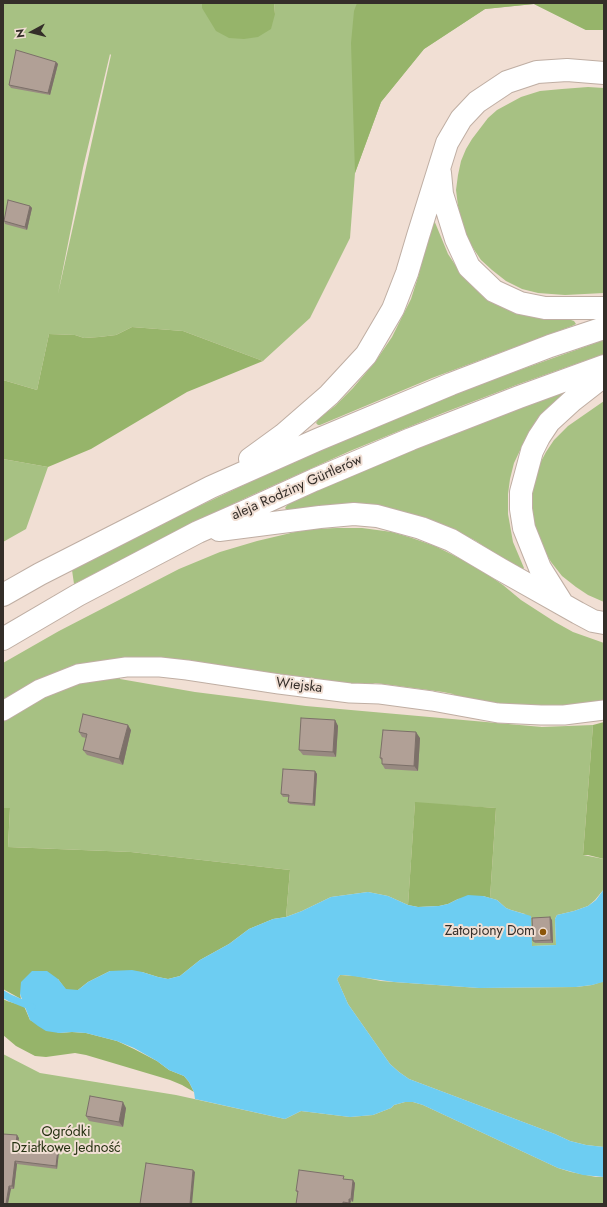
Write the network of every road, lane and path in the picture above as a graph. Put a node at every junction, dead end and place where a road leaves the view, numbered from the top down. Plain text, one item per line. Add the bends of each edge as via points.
1 (604, 73) edge
2 (439, 167) junction
3 (604, 308) edge
4 (604, 328) edge
5 (604, 366) edge
6 (604, 376) edge
7 (211, 487) junction
8 (198, 532) junction
9 (3, 595) edge
10 (562, 604) junction
11 (604, 623) edge
12 (3, 639) edge
13 (604, 710) edge
14 (3, 712) edge

1 - 2 main road via 567,70 536,72 507,82 477,102 461,119 447,143
2 - 3 main road via 442,194 456,239 469,267 494,291 520,303 545,308
2 - 7 main road via 408,274 393,309 366,355 330,395 283,436
4 - 7 main road via 451,384
5 - 8 main road, aleja Rodziny Gürtlerów via 411,439
6 - 10 main road via 549,422 532,452 521,492 524,528 540,568
7 - 9 main road
8 - 10 main road via 320,517 354,514 377,516 421,528 451,540
8 - 12 main road, aleja Rodziny Gürtlerów
10 - 11 main road via 594,621
13 - 14 street, Wiejska via 564,715 498,713 380,694 279,684 187,670 138,667 78,674 40,688

